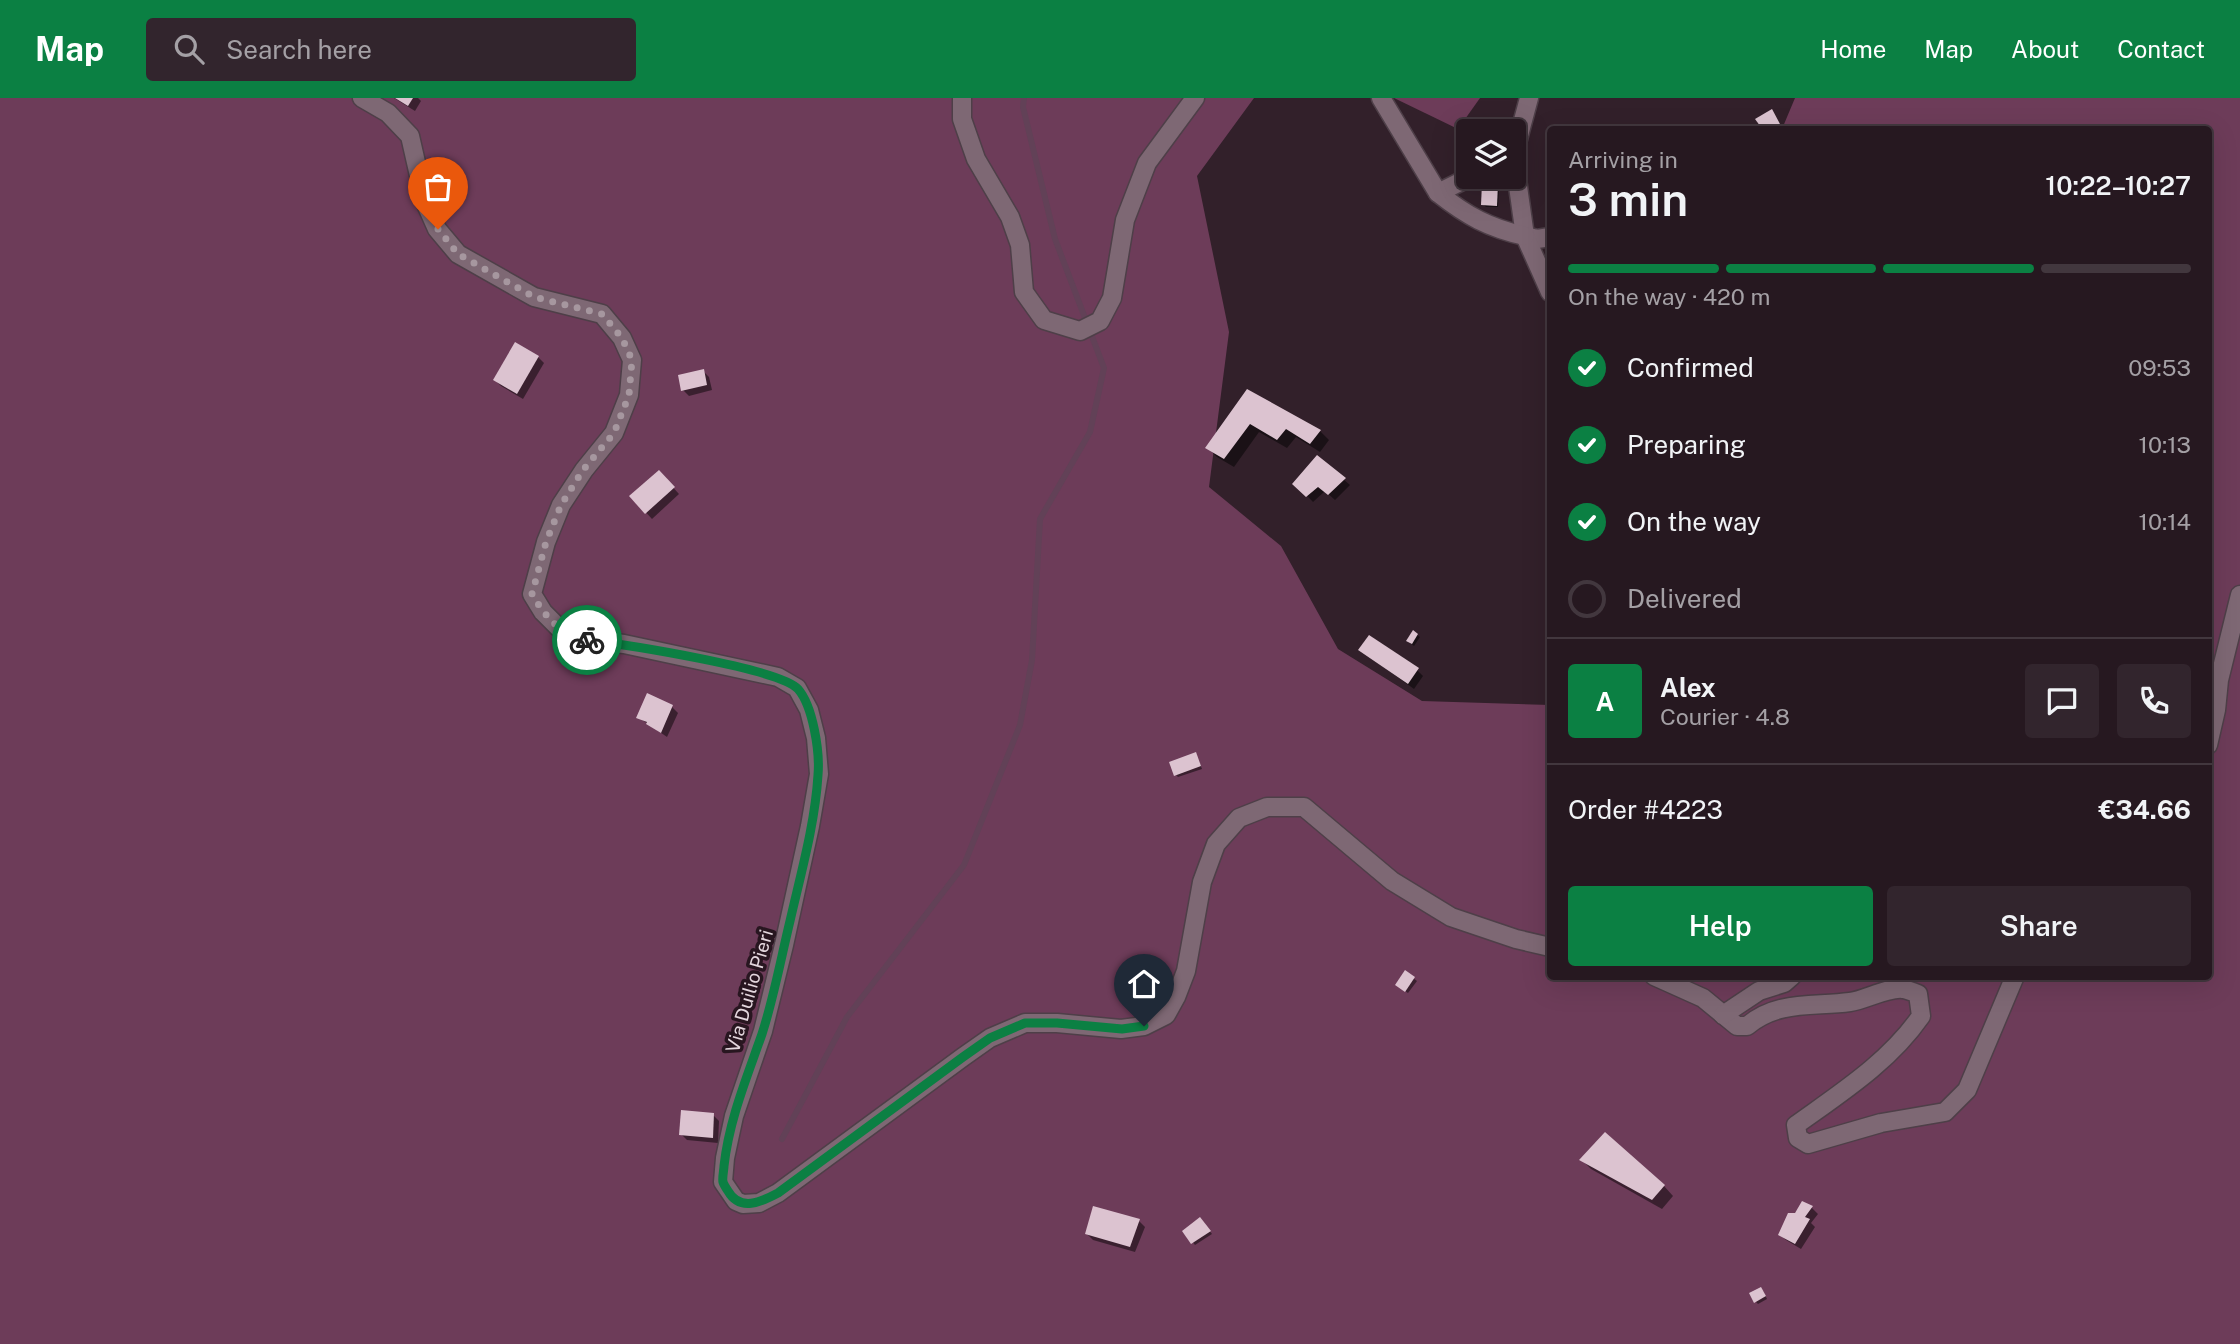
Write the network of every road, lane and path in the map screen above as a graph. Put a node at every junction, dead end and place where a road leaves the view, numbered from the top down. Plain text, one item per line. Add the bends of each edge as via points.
1 (362, 98) edge
2 (962, 98) edge
3 (1195, 98) edge
4 (1381, 98) edge
5 (1529, 98) edge
6 (1521, 119) edge
7 (1456, 184) edge
8 (1519, 189) edge
9 (1438, 193) junction
10 (1525, 236) junction
11 (1547, 237) edge
12 (1547, 285) edge
13 (2240, 595) edge
14 (2212, 728) edge
15 (1547, 946) edge
16 (1663, 980) edge
17 (1787, 980) edge
18 (2013, 980) edge
19 (1723, 1015) junction

1 - 15 street, Via Duilio Pieri via 388,113 410,136 425,202 458,254 534,297 602,314 622,338 632,360 629,395 614,433 561,505 546,542 532,594 543,612 578,639 624,644 778,677 797,688 809,710 818,774 806,849 763,1031 725,1158 723,1182 736,1201 759,1203 778,1193 990,1038 1025,1023 1122,1029 1144,1026 1166,1015 1186,971 1202,882 1216,844 1239,818 1267,807 1304,807 1392,881 1451,917
2 - 3 street via 962,119 976,159 1010,217 1020,244 1024,292 1044,320 1080,331 1100,321 1112,298 1125,220 1147,163
4 - 9 street
5 - 6 street
7 - 9 street
8 - 10 street
9 - 10 street via 1465,214
10 - 11 street
10 - 12 street
13 - 14 street
16 - 19 street via 1703,998
17 - 19 street via 1759,991
18 - 19 street via 1967,1090 1945,1112 1881,1123 1808,1144 1798,1138 1797,1125 1906,1038 1921,1016 1918,994 1900,989 1851,1002 1793,1005 1747,1026 1737,1026

